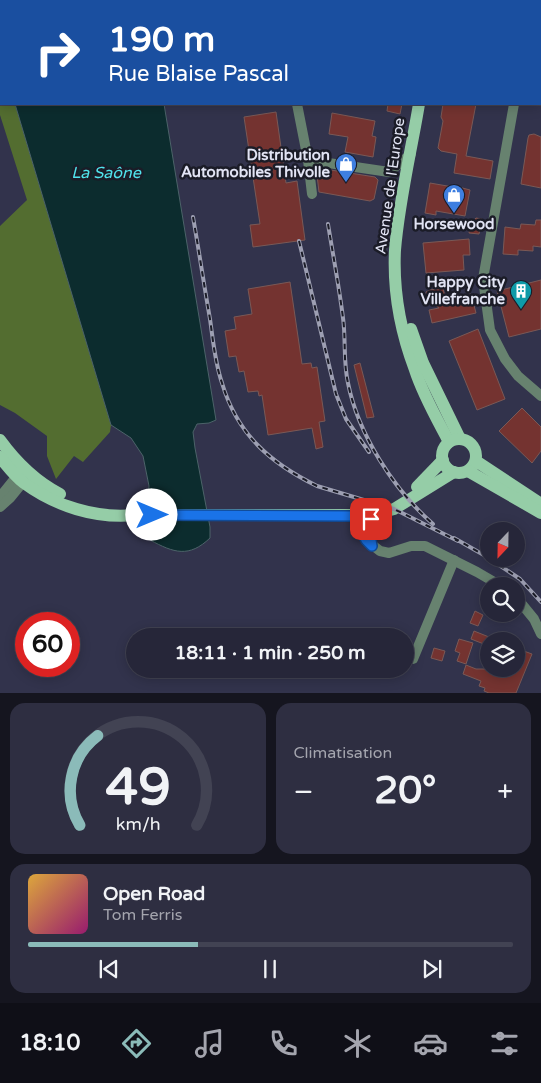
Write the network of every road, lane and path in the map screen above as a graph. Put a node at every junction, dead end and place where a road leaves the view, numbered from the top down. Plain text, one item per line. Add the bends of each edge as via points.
1 (296, 105) edge
2 (419, 105) edge
3 (424, 105) edge
4 (514, 105) edge
5 (410, 154) junction
6 (308, 160) junction
7 (312, 194) dead end
8 (541, 396) edge
9 (0, 440) edge
10 (455, 441) junction
11 (0, 457) edge
12 (443, 460) junction
13 (472, 466) junction
14 (454, 472) junction
15 (23, 477) junction
16 (0, 497) edge
17 (541, 504) edge
18 (400, 505) junction
19 (0, 507) edge
20 (541, 513) edge
21 (372, 515) junction
22 (354, 516) junction
23 (372, 546) junction
24 (454, 560) junction
25 (485, 577) edge
26 (525, 608) edge
27 (541, 634) edge
28 (414, 657) edge

1 - 6 street
2 - 5 main road, Avenue de l'Europe
3 - 10 main road, Avenue de l'Europe via 403,229 403,288 423,363
4 - 8 street via 483,279 490,330 518,376
5 - 6 street via 389,172
5 - 10 main road, Avenue de l'Europe via 395,252 397,291 415,372
6 - 7 street
9 - 15 main road
10 - 12 main road via 443,450
10 - 13 main road via 470,442 473,446 476,456
11 - 15 main road
12 - 14 main road
12 - 18 main road
13 - 14 main road via 459,473
13 - 17 main road
13 - 20 main road
14 - 18 main road
15 - 16 street
15 - 19 street
15 - 22 main road via 65,496 107,510 135,515
18 - 21 main road
21 - 22 main road
21 - 23 street via 369,529
22 - 23 street
23 - 24 street via 386,552 425,546
24 - 25 street
24 - 28 street
26 - 27 street

